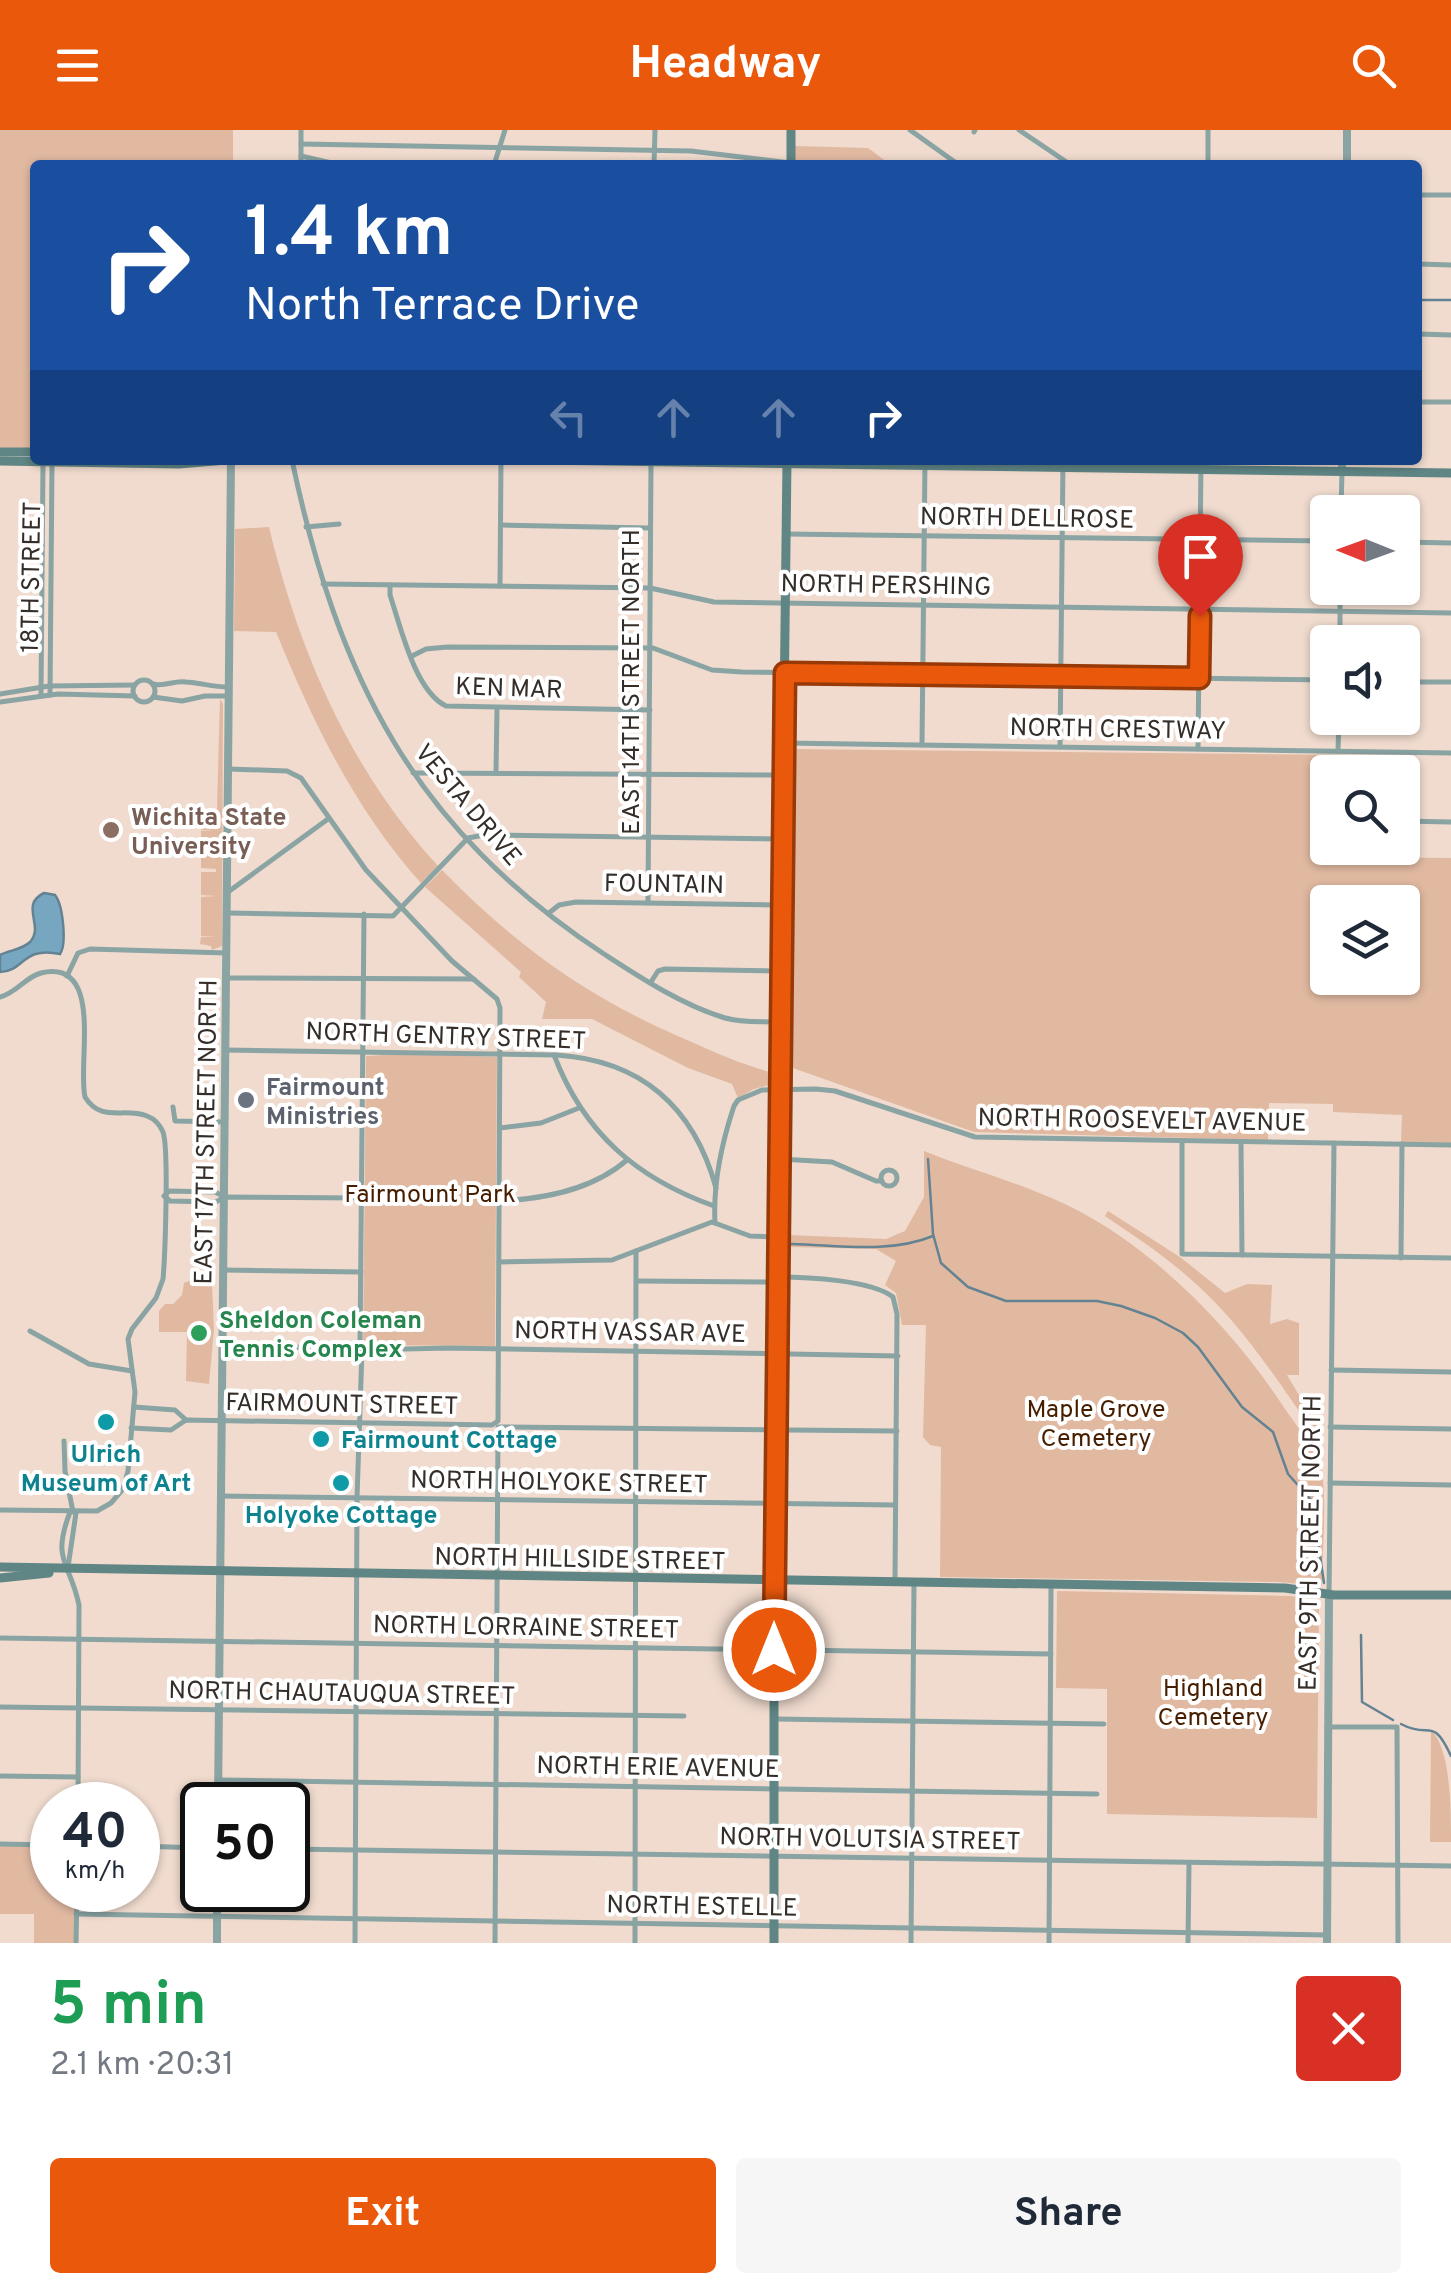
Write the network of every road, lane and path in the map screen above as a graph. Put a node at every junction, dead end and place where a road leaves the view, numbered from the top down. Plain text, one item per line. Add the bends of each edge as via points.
1 (301, 130) edge
2 (505, 130) edge
3 (655, 130) edge
4 (791, 130) edge
5 (910, 130) edge
6 (1019, 130) edge
7 (1208, 130) edge
8 (1347, 130) edge
9 (301, 144) junction
10 (500, 147) junction
11 (654, 150) junction
12 (301, 156) junction
13 (301, 160) edge
14 (318, 160) edge
15 (496, 160) edge
16 (654, 160) edge
17 (752, 160) edge
18 (791, 160) edge
19 (951, 160) edge
20 (1064, 160) edge
21 (1208, 160) edge
22 (1346, 160) edge
23 (1422, 195) edge
24 (1451, 195) edge
25 (1422, 264) edge
26 (1451, 265) edge
27 (1422, 334) edge
28 (1451, 334) edge
29 (1422, 402) edge
30 (1451, 402) edge
31 (0, 452) edge
32 (30, 452) edge
33 (0, 461) edge
34 (30, 461) edge
35 (47, 465) edge
36 (47, 465) edge
37 (228, 465) edge
38 (293, 465) edge
39 (501, 465) edge
40 (651, 465) edge
41 (787, 465) edge
42 (925, 465) edge
43 (1063, 465) edge
44 (1201, 465) edge
45 (1342, 465) edge
46 (1451, 472) edge
47 (1341, 495) edge
48 (339, 524) dead end
49 (500, 525) junction
50 (306, 526) junction
51 (650, 528) junction
52 (786, 534) junction
53 (924, 535) junction
54 (1063, 537) junction
55 (1200, 540) junction
56 (1310, 541) edge
57 (1420, 542) edge
58 (1451, 543) edge
59 (322, 584) junction
60 (390, 584) junction
61 (500, 586) junction
62 (650, 588) junction
63 (786, 603) junction
64 (923, 605) junction
65 (1340, 605) edge
66 (1062, 607) junction
67 (1200, 609) junction
68 (1340, 611) junction
69 (1451, 612) edge
70 (1340, 625) edge
71 (650, 648) junction
72 (412, 656) junction
73 (785, 673) junction
74 (922, 675) junction
75 (1061, 676) junction
76 (1199, 678) junction
77 (1310, 680) edge
78 (1420, 682) edge
79 (1451, 682) edge
80 (152, 684) junction
81 (136, 685) junction
82 (49, 686) junction
83 (40, 687) junction
84 (229, 691) junction
85 (0, 694) edge
86 (50, 695) junction
87 (42, 696) junction
88 (135, 696) junction
89 (154, 696) junction
90 (0, 702) edge
91 (497, 708) junction
92 (650, 710) junction
93 (1338, 735) edge
94 (784, 743) junction
95 (922, 745) junction
96 (1060, 747) junction
97 (1198, 749) junction
98 (1338, 751) junction
99 (1451, 752) edge
100 (229, 769) junction
101 (496, 771) junction
102 (413, 773) junction
103 (649, 773) junction
104 (784, 774) junction
105 (328, 819) junction
106 (1420, 821) edge
107 (1451, 822) edge
108 (649, 838) junction
109 (783, 839) junction
110 (467, 840) junction
111 (228, 892) junction
112 (648, 903) junction
113 (782, 905) junction
114 (401, 908) junction
115 (228, 913) junction
116 (364, 914) junction
117 (548, 914) junction
118 (227, 953) junction
119 (782, 971) junction
120 (66, 977) junction
121 (227, 978) junction
122 (474, 979) junction
123 (364, 980) junction
124 (650, 982) junction
125 (0, 997) edge
126 (781, 1022) junction
127 (226, 1050) junction
128 (363, 1052) junction
129 (500, 1054) junction
130 (554, 1055) junction
131 (780, 1089) junction
132 (172, 1107) dead end
133 (579, 1108) junction
134 (225, 1122) junction
135 (499, 1128) junction
136 (1182, 1142) junction
137 (1242, 1142) junction
138 (1334, 1143) junction
139 (1402, 1144) junction
140 (1451, 1145) edge
141 (780, 1159) junction
142 (628, 1160) junction
143 (882, 1181) dead end
144 (716, 1192) junction
145 (164, 1196) junction
146 (224, 1197) junction
147 (361, 1198) junction
148 (499, 1201) junction
149 (714, 1206) junction
150 (715, 1223) junction
151 (779, 1237) junction
152 (636, 1251) junction
153 (1242, 1256) junction
154 (1333, 1257) junction
155 (1401, 1258) junction
156 (1451, 1258) edge
157 (499, 1262) junction
158 (224, 1270) junction
159 (361, 1272) junction
160 (778, 1279) junction
161 (637, 1281) junction
162 (30, 1331) dead end
163 (223, 1346) junction
164 (360, 1348) junction
165 (499, 1350) junction
166 (636, 1351) junction
167 (777, 1353) junction
168 (898, 1356) junction
169 (1331, 1370) junction
170 (132, 1371) junction
171 (1451, 1372) edge
172 (133, 1408) junction
173 (186, 1420) junction
174 (222, 1421) junction
175 (358, 1423) junction
176 (498, 1425) junction
177 (636, 1426) junction
178 (1330, 1427) junction
179 (131, 1428) junction
180 (1451, 1428) edge
181 (778, 1429) junction
182 (897, 1431) junction
183 (64, 1441) dead end
184 (1330, 1484) junction
185 (1451, 1486) edge
186 (222, 1496) junction
187 (357, 1498) junction
188 (498, 1500) junction
189 (635, 1502) junction
190 (775, 1503) junction
191 (895, 1506) junction
192 (0, 1510) edge
193 (73, 1512) junction
194 (0, 1567) edge
195 (67, 1570) junction
196 (221, 1571) junction
197 (358, 1574) junction
198 (497, 1576) junction
199 (0, 1578) edge
200 (636, 1578) junction
201 (774, 1582) junction
202 (895, 1582) junction
203 (914, 1582) junction
204 (1052, 1584) junction
205 (1328, 1594) junction
206 (1451, 1595) edge
207 (0, 1638) edge
208 (79, 1640) junction
209 (220, 1642) junction
210 (357, 1644) junction
211 (496, 1646) junction
212 (636, 1647) junction
213 (774, 1650) junction
214 (914, 1653) junction
215 (1051, 1654) junction
216 (0, 1707) edge
217 (78, 1708) junction
218 (219, 1710) junction
219 (357, 1713) junction
220 (496, 1714) junction
221 (636, 1716) junction
222 (684, 1716) dead end
223 (776, 1719) junction
224 (912, 1722) junction
225 (1050, 1724) junction
226 (1104, 1724) dead end
227 (1327, 1727) junction
228 (0, 1776) edge
229 (78, 1777) junction
230 (218, 1780) joint
231 (78, 1782) edge
232 (356, 1782) junction
233 (496, 1784) junction
234 (635, 1786) junction
235 (776, 1788) junction
236 (912, 1790) junction
237 (1050, 1793) junction
238 (1097, 1794) dead end
239 (0, 1844) edge
240 (30, 1845) edge
241 (310, 1849) edge
242 (356, 1850) junction
243 (496, 1852) junction
244 (635, 1854) junction
245 (775, 1857) junction
246 (912, 1859) junction
247 (1050, 1861) junction
248 (1190, 1864) junction
249 (1327, 1864) junction
250 (1398, 1865) junction
251 (1451, 1866) edge
252 (217, 1912) edge
253 (76, 1914) joint
254 (217, 1917) junction
255 (356, 1920) junction
256 (495, 1922) junction
257 (635, 1924) junction
258 (774, 1926) junction
259 (911, 1928) junction
260 (1049, 1931) junction
261 (1188, 1934) junction
262 (1327, 1939) edge
263 (76, 1943) edge
264 (217, 1943) edge
265 (356, 1943) edge
266 (495, 1943) edge
267 (635, 1943) edge
268 (774, 1943) edge
269 (911, 1943) edge
270 (1049, 1943) edge
271 (1188, 1943) edge
272 (1398, 1943) edge

1 - 9 street
2 - 10 street
3 - 11 street
4 - 18 main road
5 - 19 street
6 - 20 street
7 - 21 street
8 - 22 street
9 - 10 street
9 - 12 street
10 - 11 street
10 - 15 street
11 - 16 street
11 - 17 street
12 - 13 street
12 - 14 street
23 - 24 street
25 - 26 street
27 - 28 street
29 - 30 street
31 - 32 main road
33 - 34 main road
35 - 82 street, 18TH STREET
36 - 83 street, 18TH STREET
37 - 84 street, EAST 17TH STREET NORTH
38 - 50 street, VESTA DRIVE
39 - 49 street
40 - 51 street, EAST 14TH STREET NORTH
41 - 52 main road
42 - 53 street
43 - 54 street
44 - 55 street
45 - 46 main road
45 - 47 street
48 - 50 street
49 - 51 street
49 - 61 street
50 - 59 street, VESTA DRIVE
51 - 62 street, EAST 14TH STREET NORTH
52 - 53 street, NORTH DELLROSE
52 - 63 main road
53 - 54 street, NORTH DELLROSE
53 - 64 street
54 - 55 street, NORTH DELLROSE
54 - 66 street
55 - 56 street, NORTH DELLROSE
55 - 67 street
57 - 58 street
59 - 60 street, NORTH PERSHING
59 - 102 street, VESTA DRIVE via 365,692
60 - 61 street, NORTH PERSHING
60 - 72 street, KEN MAR
61 - 62 street, NORTH PERSHING
62 - 63 street, NORTH PERSHING via 714,602
62 - 71 street, EAST 14TH STREET NORTH
63 - 64 street, NORTH PERSHING
63 - 73 main road
64 - 66 street, NORTH PERSHING
64 - 74 street
65 - 68 street
66 - 67 street, NORTH PERSHING
66 - 75 street
67 - 68 street, NORTH PERSHING
67 - 76 street
68 - 69 street, NORTH PERSHING
68 - 70 street
71 - 72 street via 447,647
71 - 73 street via 712,670
71 - 92 street, EAST 14TH STREET NORTH
72 - 91 street, KEN MAR via 435,701
73 - 74 street
73 - 94 main road
74 - 75 street
74 - 95 street
75 - 76 street
75 - 96 street
76 - 77 street
76 - 97 street
78 - 79 street
80 - 81 street
80 - 84 street
80 - 89 street
81 - 82 street
81 - 88 street
82 - 83 street
82 - 86 street, 18TH STREET
83 - 85 street
83 - 87 street, 18TH STREET
84 - 89 street via 182,701
84 - 100 street, EAST 17TH STREET NORTH
86 - 87 street
86 - 88 street
87 - 90 street
88 - 89 street via 144,702
91 - 92 street, KEN MAR
91 - 101 street
92 - 103 street, EAST 14TH STREET NORTH
93 - 98 street
94 - 95 street, NORTH CRESTWAY
94 - 104 main road
95 - 96 street, NORTH CRESTWAY
96 - 97 street, NORTH CRESTWAY
97 - 98 street, NORTH CRESTWAY
98 - 99 street, NORTH CRESTWAY
100 - 105 street via 294,773
100 - 111 street, EAST 17TH STREET NORTH
101 - 102 street
101 - 103 street
102 - 110 street, VESTA DRIVE
103 - 104 street
103 - 108 street, EAST 14TH STREET NORTH
104 - 109 main road
105 - 111 street
105 - 114 street
106 - 107 street
108 - 109 street
108 - 110 street
108 - 112 street, EAST 14TH STREET NORTH
109 - 113 main road
110 - 114 street
110 - 117 street, VESTA DRIVE
111 - 115 street, EAST 17TH STREET NORTH
112 - 113 street, FOUNTAIN
112 - 117 street, FOUNTAIN via 567,902
113 - 119 main road
114 - 116 street via 394,916
114 - 122 street
115 - 116 street
115 - 118 street, EAST 17TH STREET NORTH
116 - 123 street
117 - 124 street, VESTA DRIVE
118 - 120 street via 90,949 78,953
118 - 121 street, EAST 17TH STREET NORTH
119 - 124 street via 665,968
119 - 126 main road
120 - 125 street via 39,974
120 - 145 street via 84,1001 85,1096 102,1112 141,1114 158,1124 165,1141
121 - 123 street
121 - 127 street, EAST 17TH STREET NORTH
122 - 123 street
122 - 129 street via 498,1001
123 - 128 street
124 - 126 street, VESTA DRIVE via 726,1018
126 - 131 main road
127 - 128 street, NORTH GENTRY STREET
127 - 134 street, EAST 17TH STREET NORTH
128 - 129 street, NORTH GENTRY STREET
128 - 147 street
129 - 130 street, NORTH GENTRY STREET
129 - 135 street
130 - 133 street
130 - 144 street, NORTH GENTRY STREET via 602,1061 656,1089 694,1131
131 - 136 street, NORTH ROOSEVELT AVENUE via 835,1091 975,1137
131 - 141 main road
131 - 144 street via 738,1100
132 - 134 street via 174,1121
133 - 135 street via 541,1123
133 - 142 street
134 - 146 street, EAST 17TH STREET NORTH
135 - 148 street
136 - 137 street, NORTH ROOSEVELT AVENUE
136 - 153 street via 1182,1254
137 - 138 street, NORTH ROOSEVELT AVENUE
137 - 153 street
138 - 139 street, NORTH ROOSEVELT AVENUE
138 - 154 street, EAST 9TH STREET NORTH
139 - 140 street, NORTH ROOSEVELT AVENUE
139 - 155 street
141 - 143 street via 832,1162
141 - 151 main road
142 - 148 street via 579,1188
142 - 149 street
144 - 149 street
145 - 146 street via 200,1202
145 - 170 street via 163,1279 130,1336
146 - 147 street
146 - 158 street, EAST 17TH STREET NORTH
147 - 159 street
148 - 157 street
149 - 150 street
150 - 151 street via 750,1236
150 - 152 street
151 - 160 main road
152 - 157 street via 612,1260
152 - 161 street
153 - 154 street
154 - 155 street
154 - 169 street, EAST 9TH STREET NORTH
155 - 156 street
157 - 165 street
158 - 159 street
158 - 163 street, EAST 17TH STREET NORTH
159 - 164 street
160 - 161 street
160 - 167 main road
160 - 168 street via 881,1287 893,1296 898,1314
161 - 166 street
162 - 170 street via 83,1362
163 - 164 street, NORTH VASSAR AVE
163 - 174 street, EAST 17TH STREET NORTH
164 - 165 street, NORTH VASSAR AVE
164 - 175 street
165 - 166 street, NORTH VASSAR AVE
165 - 176 street
166 - 167 street, NORTH VASSAR AVE
166 - 177 street
167 - 168 street, NORTH VASSAR AVE
167 - 181 main road
168 - 182 street
169 - 171 street
169 - 178 street, EAST 9TH STREET NORTH
170 - 172 street
172 - 173 street, FAIRMOUNT STREET via 175,1410
172 - 179 street
173 - 174 street, FAIRMOUNT STREET
173 - 179 street, FAIRMOUNT STREET via 171,1430
174 - 175 street, FAIRMOUNT STREET
174 - 186 street, EAST 17TH STREET NORTH
175 - 176 street, FAIRMOUNT STREET
175 - 187 street
176 - 177 street, FAIRMOUNT STREET
176 - 188 street
177 - 181 street, FAIRMOUNT STREET
177 - 189 street
178 - 180 street
178 - 184 street, EAST 9TH STREET NORTH
179 - 193 street via 123,1490 97,1511
181 - 182 street, FAIRMOUNT STREET
181 - 190 main road
182 - 191 street
183 - 193 street
184 - 185 street
184 - 205 street, EAST 9TH STREET NORTH
186 - 187 street, NORTH HOLYOKE STREET
186 - 196 street, EAST 17TH STREET NORTH
187 - 188 street, NORTH HOLYOKE STREET
187 - 197 street
188 - 189 street, NORTH HOLYOKE STREET
188 - 198 street
189 - 190 street, NORTH HOLYOKE STREET
189 - 200 street
190 - 191 street, NORTH HOLYOKE STREET
190 - 201 main road
191 - 202 street
192 - 193 street
193 - 195 street
194 - 195 main road, NORTH HILLSIDE STREET
195 - 196 main road, NORTH HILLSIDE STREET
195 - 199 main road, NORTH HILLSIDE STREET
195 - 208 street via 76,1586
196 - 197 main road, NORTH HILLSIDE STREET
196 - 209 street, EAST 17TH STREET NORTH
197 - 198 main road, NORTH HILLSIDE STREET
197 - 210 street
198 - 200 main road, NORTH HILLSIDE STREET
198 - 211 street
200 - 201 main road, NORTH HILLSIDE STREET
200 - 212 street
201 - 202 main road, NORTH HILLSIDE STREET
201 - 213 main road
202 - 203 main road, NORTH HILLSIDE STREET
203 - 204 main road, NORTH HILLSIDE STREET
203 - 214 street
204 - 205 main road, NORTH HILLSIDE STREET
204 - 215 street
205 - 206 main road, NORTH HILLSIDE STREET
205 - 227 street, EAST 9TH STREET NORTH
207 - 208 street, NORTH LORRAINE STREET
208 - 209 street, NORTH LORRAINE STREET
208 - 217 street
209 - 210 street, NORTH LORRAINE STREET
209 - 218 street, EAST 17TH STREET NORTH
210 - 211 street, NORTH LORRAINE STREET
210 - 219 street
211 - 212 street, NORTH LORRAINE STREET
211 - 220 street
212 - 213 street, NORTH LORRAINE STREET
212 - 221 street
213 - 214 street, NORTH LORRAINE STREET
213 - 223 main road
214 - 215 street, NORTH LORRAINE STREET
214 - 224 street
215 - 225 street
216 - 217 street, NORTH CHAUTAUQUA STREET
217 - 218 street, NORTH CHAUTAUQUA STREET
217 - 229 street
218 - 219 street, NORTH CHAUTAUQUA STREET
218 - 230 street, EAST 17TH STREET NORTH
219 - 220 street, NORTH CHAUTAUQUA STREET
219 - 232 street
220 - 221 street, NORTH CHAUTAUQUA STREET
220 - 233 street
221 - 222 street, NORTH CHAUTAUQUA STREET
221 - 234 street
223 - 224 street
223 - 235 main road
224 - 225 street
224 - 236 street
225 - 226 street
225 - 237 street
227 - 249 street, EAST 9TH STREET NORTH
227 - 250 street via 1397,1728
228 - 229 street
229 - 231 street
230 - 232 street, NORTH ERIE AVENUE
232 - 233 street, NORTH ERIE AVENUE
232 - 242 street
233 - 234 street, NORTH ERIE AVENUE
233 - 243 street
234 - 235 street, NORTH ERIE AVENUE
234 - 244 street
235 - 236 street, NORTH ERIE AVENUE
235 - 245 main road
236 - 237 street, NORTH ERIE AVENUE
236 - 246 street
237 - 238 street, NORTH ERIE AVENUE
237 - 247 street
239 - 240 street
241 - 242 street, NORTH VOLUTSIA STREET
242 - 243 street, NORTH VOLUTSIA STREET
242 - 255 street
243 - 244 street, NORTH VOLUTSIA STREET
243 - 256 street
244 - 245 street, NORTH VOLUTSIA STREET
244 - 257 street
245 - 246 street, NORTH VOLUTSIA STREET
245 - 258 main road
246 - 247 street, NORTH VOLUTSIA STREET
246 - 259 street
247 - 248 street, NORTH VOLUTSIA STREET
247 - 260 street
248 - 249 street, NORTH VOLUTSIA STREET
248 - 261 street
249 - 250 street, NORTH VOLUTSIA STREET
249 - 262 street, EAST 9TH STREET NORTH
250 - 251 street, NORTH VOLUTSIA STREET
250 - 272 street
252 - 254 street
253 - 254 street, NORTH ESTELLE
253 - 263 street
254 - 255 street, NORTH ESTELLE
254 - 264 street
255 - 256 street, NORTH ESTELLE
255 - 265 street
256 - 257 street, NORTH ESTELLE
256 - 266 street
257 - 258 street, NORTH ESTELLE
257 - 267 street
258 - 259 street, NORTH ESTELLE
258 - 268 main road
259 - 260 street, NORTH ESTELLE
259 - 269 street
260 - 261 street, NORTH ESTELLE
260 - 270 street
261 - 262 street, NORTH ESTELLE
261 - 271 street

